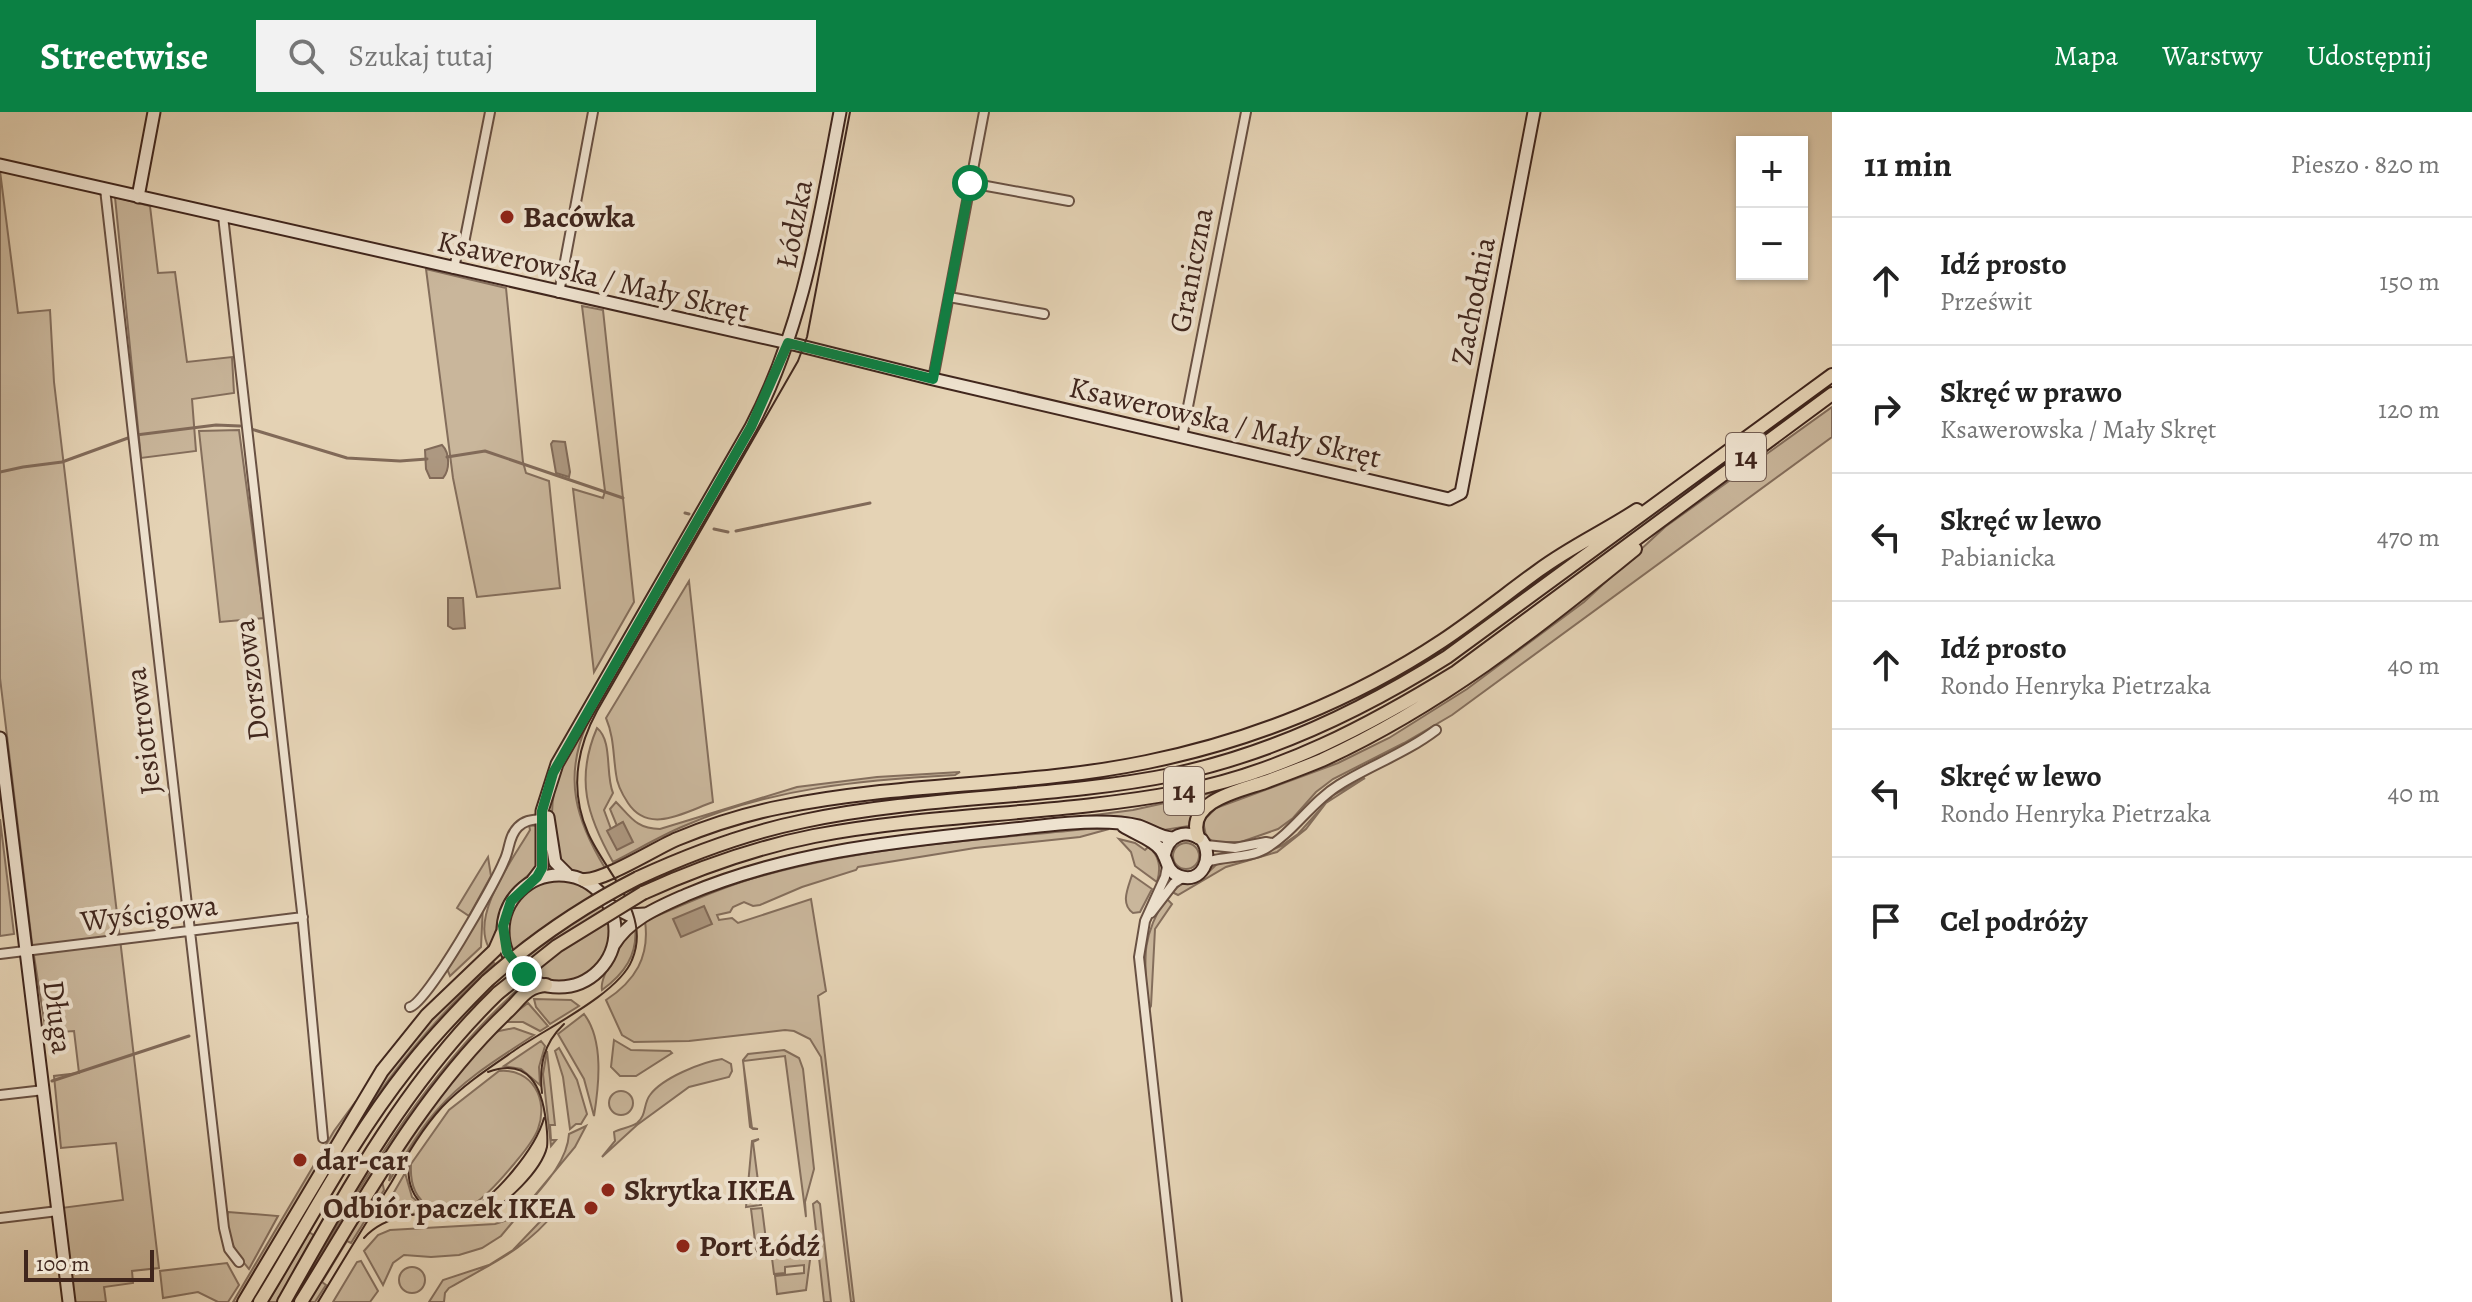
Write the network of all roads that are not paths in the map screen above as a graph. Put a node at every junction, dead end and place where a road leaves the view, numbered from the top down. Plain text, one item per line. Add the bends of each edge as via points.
1 (154, 112) edge
2 (490, 112) edge
3 (593, 112) edge
4 (840, 112) edge
5 (984, 112) edge
6 (1246, 112) edge
7 (1534, 112) edge
8 (0, 165) edge
9 (970, 183) junction
10 (105, 189) junction
11 (138, 197) junction
12 (1069, 201) dead end
13 (223, 216) junction
14 (454, 269) junction
15 (559, 293) junction
16 (949, 297) junction
17 (1044, 314) dead end
18 (788, 343) junction
19 (1832, 375) edge
20 (933, 379) junction
21 (1832, 394) edge
22 (1182, 437) junction
23 (1665, 497) junction
24 (1456, 498) joint
25 (1660, 520) junction
26 (1436, 730) dead end
27 (0, 738) edge
28 (548, 789) junction
29 (541, 819) junction
30 (1119, 824) junction
31 (1173, 838) junction
32 (1202, 841) junction
33 (1272, 843) junction
34 (1166, 861) junction
35 (1206, 865) junction
36 (567, 874) junction
37 (1184, 877) junction
38 (533, 880) junction
39 (584, 880) junction
40 (609, 905) junction
41 (645, 914) junction
42 (303, 917) junction
43 (190, 932) junction
44 (1142, 932) junction
45 (502, 934) junction
46 (613, 946) junction
47 (26, 953) junction
48 (0, 954) edge
49 (546, 985) junction
50 (410, 1007) dead end
51 (44, 1090) junction
52 (0, 1095) edge
53 (323, 1138) dead end
54 (58, 1211) junction
55 (0, 1218) edge
56 (239, 1262) dead end
57 (69, 1302) edge
58 (244, 1302) edge
59 (260, 1302) edge
60 (284, 1302) edge
61 (301, 1302) edge
62 (1177, 1302) edge

1 - 11 street
2 - 14 street
3 - 15 street
4 - 18 street, Łódzka via 806,287
5 - 9 street
6 - 22 street, Graniczna
7 - 24 street, Zachodnia
8 - 10 street, Ksawerowska / Mały Skręt
9 - 12 street
9 - 16 street
10 - 11 street, Ksawerowska / Mały Skręt
10 - 43 street, Jesiotrowa
11 - 13 street, Ksawerowska / Mały Skręt
13 - 14 street, Ksawerowska / Mały Skręt
13 - 42 street, Dorszowa
14 - 15 street, Ksawerowska / Mały Skręt
15 - 18 street, Ksawerowska / Mały Skręt
16 - 17 street
16 - 20 street
18 - 20 street, Ksawerowska / Mały Skręt
18 - 28 street, Łódzka via 751,427 562,753
19 - 23 main road, 14
20 - 22 street, Ksawerowska / Mały Skręt
21 - 25 main road, 14
22 - 24 street, Ksawerowska / Mały Skręt
23 - 39 main road via 1646,503 1539,569 1440,643 1379,679 1247,736 1178,756 1067,776 782,806 693,833
23 - 59 main road, 14, bridge via 1447,657 1382,697 1297,738 1218,764 1138,781 806,821 712,847 638,878 523,950 442,1027 360,1138
25 - 32 main road via 1651,535 1552,618 1448,692 1361,742 1217,799 1200,815 1196,827
25 - 60 main road, 14, bridge via 1456,672 1393,711 1304,754 1183,791 813,837 733,857 643,893 569,937 498,993 452,1040 402,1105
26 - 33 street via 1338,785
27 - 47 street, Długa
28 - 29 street, Łódzka
28 - 36 street via 551,847 556,865
29 - 38 street, Łódzka via 543,864
29 - 50 street via 516,829 504,862 441,972
30 - 31 street
30 - 34 street via 1157,846
30 - 41 street via 1069,824 837,850 727,879
31 - 32 street via 1188,834
31 - 34 street
32 - 33 street via 1235,848
32 - 35 street
33 - 35 street
34 - 37 street via 1174,874
34 - 44 street via 1165,877
35 - 37 street via 1195,876
36 - 38 street
36 - 39 street
37 - 44 street via 1154,908
38 - 45 street via 511,901
39 - 40 street
40 - 41 street via 629,915
40 - 46 street via 615,921
41 - 46 street
42 - 43 street, Wyścigowa
42 - 53 street, Dorszowa
43 - 47 street, Wyścigowa
43 - 56 street, Jesiotrowa via 224,1228
44 - 62 street via 1139,967
45 - 49 street via 517,967
45 - 58 main road via 495,950 427,1015 382,1071
46 - 49 street via 590,978 568,987
47 - 48 street, Wyścigowa
47 - 51 street, Długa
49 - 61 main road via 524,993 432,1095
51 - 52 street
51 - 54 street, Długa
54 - 55 street
54 - 57 street, Długa

